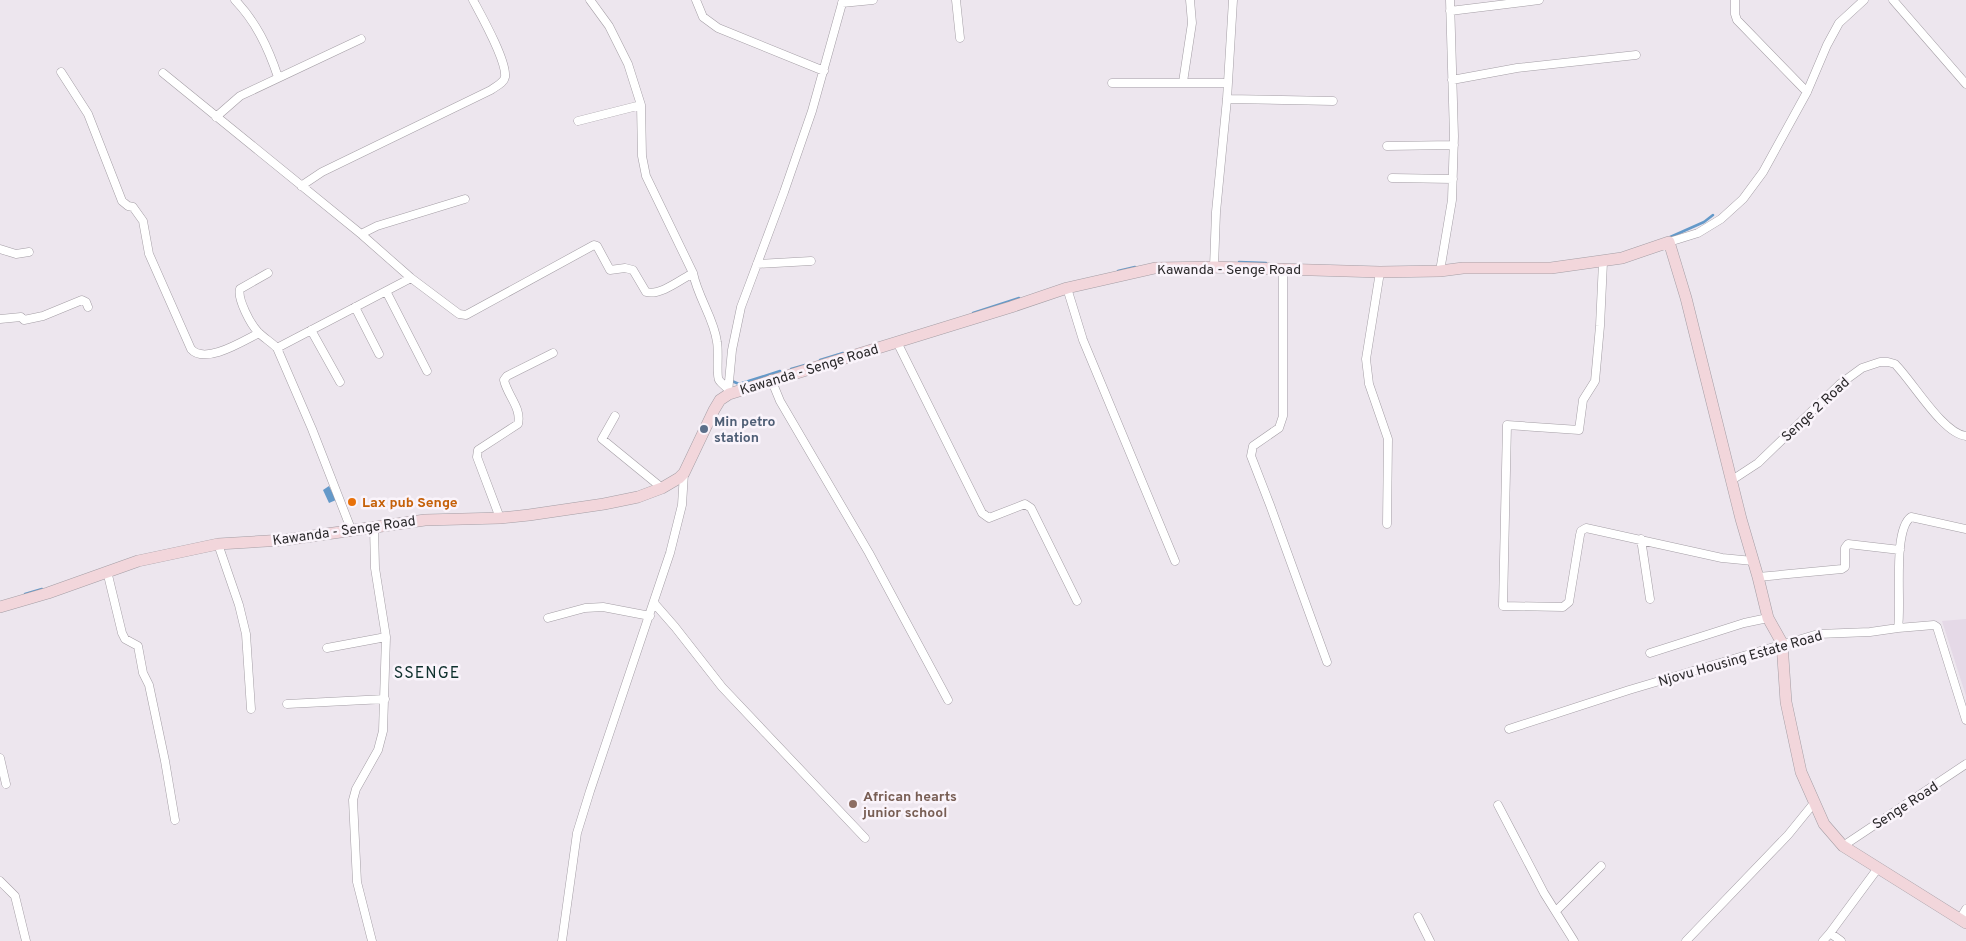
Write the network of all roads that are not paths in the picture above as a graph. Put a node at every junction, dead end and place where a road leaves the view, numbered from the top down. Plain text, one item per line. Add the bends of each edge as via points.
1 (234, 0) edge
2 (473, 0) edge
3 (590, 0) edge
4 (696, 0) edge
5 (874, 0) edge
6 (956, 0) edge
7 (1190, 0) edge
8 (1233, 0) edge
9 (1450, 0) edge
10 (1539, 0) edge
11 (1735, 0) edge
12 (1864, 0) edge
13 (1893, 0) edge
14 (842, 2) edge
15 (1450, 11) junction
16 (960, 38) dead end
17 (361, 39) dead end
18 (1636, 55) dead end
19 (824, 71) junction
20 (61, 72) dead end
21 (163, 73) dead end
22 (278, 76) junction
23 (1452, 80) junction
24 (1183, 82) junction
25 (1112, 83) dead end
26 (1228, 83) junction
27 (1966, 84) edge
28 (1807, 92) junction
29 (1227, 99) junction
30 (1333, 101) dead end
31 (642, 105) junction
32 (216, 117) junction
33 (578, 122) dead end
34 (1454, 144) junction
35 (1386, 146) dead end
36 (1392, 178) dead end
37 (1453, 179) junction
38 (302, 186) junction
39 (466, 199) dead end
40 (361, 234) junction
41 (1669, 242) junction
42 (0, 249) edge
43 (29, 252) dead end
44 (811, 261) dead end
45 (1602, 262) junction
46 (757, 264) junction
47 (1214, 267) junction
48 (1284, 268) junction
49 (1440, 271) junction
50 (1380, 272) junction
51 (268, 273) dead end
52 (693, 273) junction
53 (411, 278) junction
54 (1067, 288) junction
55 (386, 291) junction
56 (88, 307) dead end
57 (355, 307) junction
58 (0, 319) edge
59 (311, 330) junction
60 (259, 333) junction
61 (897, 342) junction
62 (277, 348) junction
63 (553, 353) dead end
64 (379, 354) dead end
65 (427, 371) dead end
66 (771, 379) junction
67 (340, 382) dead end
68 (728, 391) junction
69 (615, 416) dead end
70 (1966, 436) edge
71 (684, 473) junction
72 (1732, 480) junction
73 (662, 488) junction
74 (500, 518) junction
75 (1387, 524) dead end
76 (374, 527) junction
77 (351, 529) junction
78 (1966, 529) edge
79 (1641, 539) junction
80 (218, 544) junction
81 (1900, 550) junction
82 (1175, 561) dead end
83 (1753, 562) junction
84 (108, 571) junction
85 (1758, 577) junction
86 (1650, 599) dead end
87 (1077, 601) dead end
88 (654, 603) junction
89 (0, 607) edge
90 (650, 616) junction
91 (548, 618) dead end
92 (1768, 618) junction
93 (1898, 628) junction
94 (386, 637) junction
95 (1782, 643) junction
96 (327, 648) dead end
97 (1650, 654) dead end
98 (1327, 662) dead end
99 (385, 699) junction
100 (948, 700) dead end
101 (287, 704) dead end
102 (251, 709) dead end
103 (1966, 720) edge
104 (1509, 730) dead end
105 (0, 758) edge
106 (1966, 764) edge
107 (6, 784) dead end
108 (1814, 803) junction
109 (1498, 805) dead end
110 (175, 820) dead end
111 (865, 838) dead end
112 (1843, 846) junction
113 (1601, 866) dead end
114 (1878, 868) junction
115 (0, 881) edge
116 (3, 889) edge
117 (1556, 911) junction
118 (1418, 917) dead end
119 (1964, 917) edge
120 (1830, 933) junction
121 (26, 941) edge
122 (372, 941) edge
123 (562, 941) edge
124 (1430, 941) edge
125 (1574, 941) edge
126 (1686, 941) edge
127 (1823, 941) edge
128 (1841, 941) edge

1 - 22 street via 258,29
2 - 38 street via 504,69 502,82 322,172
3 - 31 street via 609,26 628,64
4 - 19 street via 703,17 718,28
5 - 14 street
6 - 16 street
7 - 24 street via 1192,23
8 - 26 street
9 - 15 street
10 - 15 street
11 - 28 street via 1737,20
12 - 28 street via 1839,23
13 - 27 street
14 - 19 street
15 - 23 street
17 - 22 street
18 - 23 street via 1517,68
19 - 46 street
20 - 60 street via 88,114 122,201 133,207 143,221 149,254 190,349 206,355
21 - 32 street
22 - 32 street via 240,96
23 - 34 street
24 - 25 street
24 - 26 street
26 - 29 street
28 - 41 street via 1763,172 1743,198 1698,234
29 - 30 street
29 - 47 street
31 - 33 street
31 - 52 street via 642,156 646,176
32 - 38 street
34 - 35 street
34 - 37 street
36 - 37 street
37 - 49 street
38 - 40 street
39 - 40 street via 377,226
40 - 53 street
41 - 45 street, Kawanda - Senge Road
41 - 72 street
42 - 43 street via 16,254
44 - 46 street
45 - 49 street, Kawanda - Senge Road via 1551,268
45 - 79 street via 1595,381 1583,400 1579,430 1507,424 1503,606 1566,605 1584,529
46 - 68 street via 741,307
47 - 48 street, Kawanda - Senge Road
47 - 54 street, Kawanda - Senge Road via 1155,268
48 - 50 street, Kawanda - Senge Road
48 - 98 street via 1283,416 1278,428 1253,446 1251,456
49 - 50 street, Kawanda - Senge Road
50 - 75 street via 1366,359 1369,384 1388,439
51 - 60 street via 244,286 238,294
52 - 53 street via 651,294 646,292 633,270 610,270 594,245 466,315 454,311
52 - 68 street via 696,289 715,331 719,364 716,374
53 - 55 street
54 - 61 street, Kawanda - Senge Road
54 - 82 street via 1083,340
55 - 57 street
55 - 65 street
56 - 58 street via 82,300 43,316 24,320 21,317
57 - 59 street
57 - 64 street
59 - 62 street
59 - 67 street
60 - 62 street
61 - 66 street, Kawanda - Senge Road
61 - 87 street via 982,513 989,518 1019,505 1031,508
62 - 77 street
63 - 74 street via 507,376 504,380 518,412 518,424 478,450 477,457
66 - 68 street, Kawanda - Senge Road
66 - 100 street via 780,401 869,553
68 - 71 street, Kawanda - Senge Road via 714,410
69 - 73 street via 602,439
70 - 72 street, Senge 2 Road via 1943,423 1895,364 1880,362 1862,368 1840,384 1758,463
71 - 73 street, Kawanda - Senge Road
71 - 88 street via 682,505
72 - 83 street
73 - 74 street, Kawanda - Senge Road via 626,500
74 - 76 street, Kawanda - Senge Road via 424,520
76 - 77 street, Kawanda - Senge Road
76 - 94 street
77 - 80 street, Kawanda - Senge Road via 284,540
78 - 81 street via 1911,517 1903,529
79 - 83 street
79 - 86 street
80 - 84 street, Kawanda - Senge Road via 138,561
80 - 102 street via 246,634
81 - 85 street via 1848,544 1844,548 1845,567 1842,569
81 - 93 street
83 - 85 street
84 - 89 street, Kawanda - Senge Road via 48,594
84 - 110 street via 122,633 125,639 138,646 143,673 149,685
85 - 92 street
88 - 90 street
88 - 111 street via 722,687
90 - 91 street via 603,607 585,608
90 - 123 street via 637,647 578,834
92 - 95 street
92 - 97 street
93 - 95 street, Njovu Housing Estate Road via 1818,634
93 - 103 street via 1937,627
94 - 96 street
94 - 99 street
95 - 104 street, Njovu Housing Estate Road
95 - 108 street via 1786,702 1801,772
99 - 101 street
99 - 122 street via 378,750 353,800 357,882
105 - 107 street
106 - 112 street, Senge Road
108 - 112 street via 1824,824
108 - 126 street via 1788,835
109 - 117 street
112 - 114 street
113 - 117 street
114 - 119 street
114 - 120 street
115 - 116 street
116 - 121 street via 15,896
117 - 125 street
118 - 124 street
120 - 127 street
120 - 128 street

